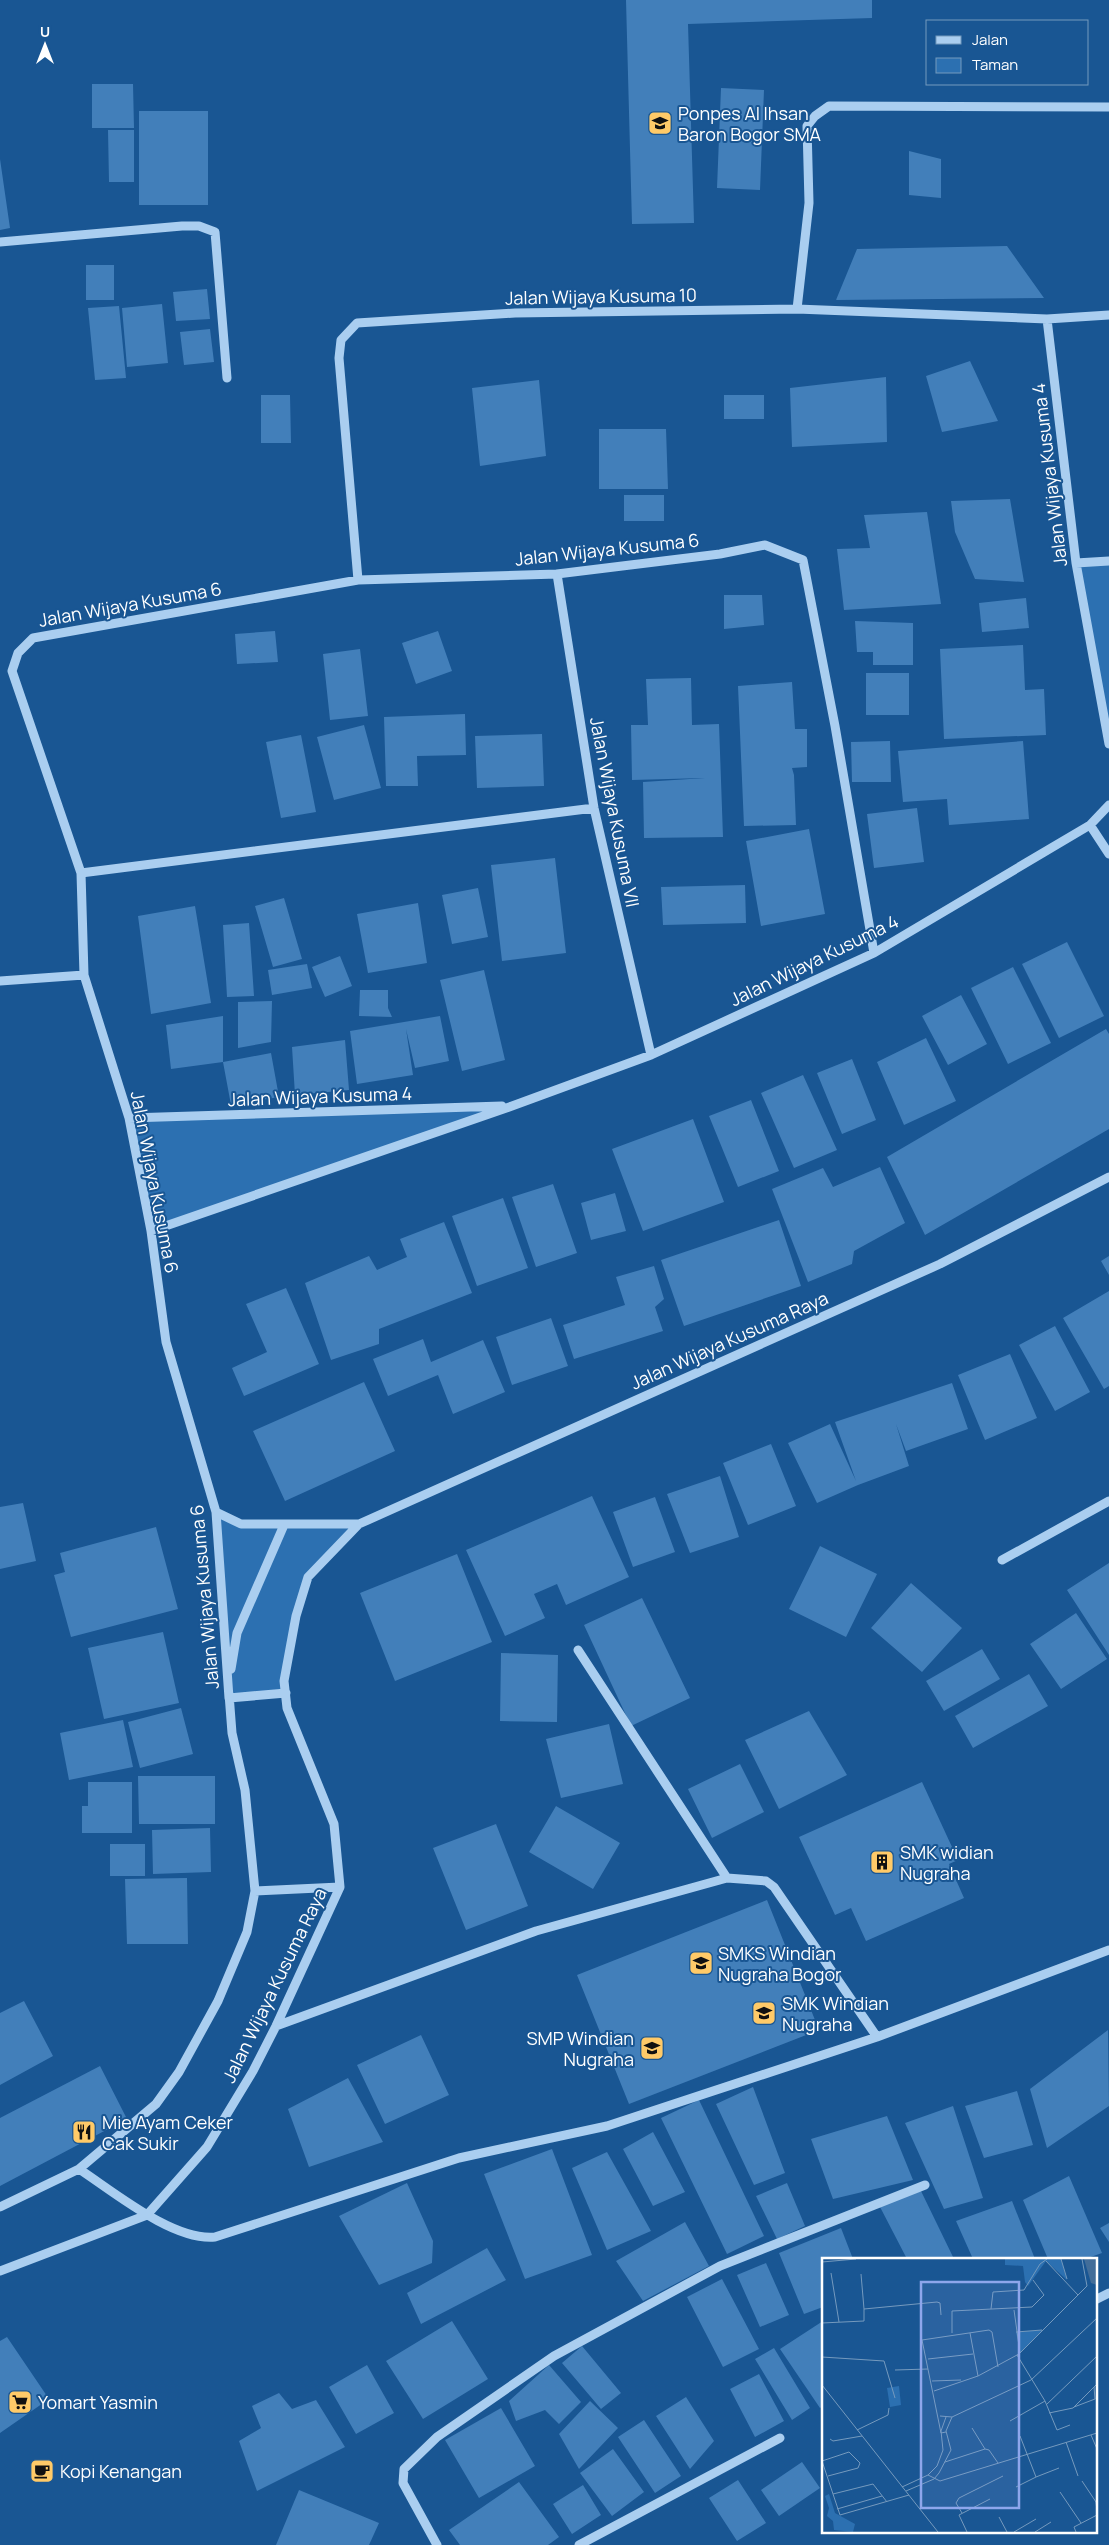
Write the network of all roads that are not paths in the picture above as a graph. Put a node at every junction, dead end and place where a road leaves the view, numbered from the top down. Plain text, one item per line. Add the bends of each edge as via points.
1 (1109, 107) edge
2 (0, 242) edge
3 (797, 309) junction
4 (1109, 315) edge
5 (1047, 319) junction
6 (227, 378) dead end
7 (1109, 561) edge
8 (1076, 563) junction
9 (557, 574) junction
10 (358, 580) junction
11 (1109, 744) edge
12 (1109, 805) edge
13 (594, 808) junction
14 (1090, 825) junction
15 (1109, 854) edge
16 (81, 873) junction
17 (874, 953) junction
18 (84, 975) junction
19 (0, 981) edge
20 (650, 1055) junction
21 (512, 1106) junction
22 (130, 1118) junction
23 (1109, 1177) edge
24 (151, 1231) junction
25 (1109, 1501) edge
26 (216, 1512) junction
27 (359, 1524) junction
28 (284, 1525) junction
29 (1002, 1560) dead end
30 (578, 1650) dead end
31 (286, 1693) junction
32 (229, 1698) junction
33 (727, 1878) junction
34 (340, 1887) junction
35 (255, 1892) junction
36 (1109, 1950) edge
37 (276, 2026) junction
38 (877, 2037) junction
39 (80, 2169) junction
40 (925, 2184) dead end
41 (0, 2207) edge
42 (147, 2215) junction
43 (0, 2271) edge
44 (1109, 2293) edge
45 (1096, 2300) edge
46 (780, 2438) dead end
47 (437, 2545) edge
48 (579, 2545) edge

1 - 3 street via 829,106 807,126 809,203
2 - 6 street via 182,226 199,226 215,232
3 - 5 street, Jalan Wijaya Kusuma 10
3 - 10 street, Jalan Wijaya Kusuma 10 via 515,312 357,323 341,340 339,358
4 - 5 street, Jalan Wijaya Kusuma 10
5 - 8 street, Jalan Wijaya Kusuma 4
7 - 8 street
8 - 11 street, Jalan Wijaya Kusuma 4
9 - 10 street, Jalan Wijaya Kusuma 6
9 - 13 street, Jalan Wijaya Kusuma VII
9 - 17 street, Jalan Wijaya Kusuma 6 via 720,554 765,545 802,560 835,726
10 - 16 street, Jalan Wijaya Kusuma 6 via 33,638 18,653 12,671
12 - 14 street, Jalan Wijaya Kusuma 4
13 - 16 street
13 - 20 street, Jalan Wijaya Kusuma VII
14 - 15 street
14 - 17 street, Jalan Wijaya Kusuma 4
16 - 18 street, Jalan Wijaya Kusuma 6
17 - 20 street, Jalan Wijaya Kusuma 4
18 - 19 street
18 - 22 street, Jalan Wijaya Kusuma 6
20 - 21 street, Jalan Wijaya Kusuma 4
21 - 22 street, Jalan Wijaya Kusuma 4
21 - 24 street, Jalan Wijaya Kusuma 4
22 - 24 street, Jalan Wijaya Kusuma 6
23 - 27 street, Jalan Wijaya Kusuma Raya via 940,1264
24 - 26 street, Jalan Wijaya Kusuma 6 via 166,1342
25 - 29 street
26 - 28 street, Jalan Wijaya Kusuma Raya via 241,1524
26 - 32 street, Jalan Wijaya Kusuma 6
27 - 28 street, Jalan Wijaya Kusuma Raya
27 - 31 street, Jalan Wijaya Kusuma Raya via 308,1576 296,1616 284,1681
28 - 32 street via 237,1633
30 - 33 street
31 - 32 street
31 - 34 street, Jalan Wijaya Kusuma Raya via 287,1708 334,1824
32 - 35 street via 232,1733 245,1790
33 - 37 street via 536,1931
33 - 38 street via 766,1881 774,1887
34 - 35 street
34 - 37 street, Jalan Wijaya Kusuma Raya
35 - 39 street via 246,1932 218,2001 180,2072 156,2104
36 - 38 street
37 - 42 street, Jalan Wijaya Kusuma Raya via 207,2147
38 - 42 street via 607,2126 460,2158 215,2237 201,2238
39 - 41 street
39 - 42 street
40 - 47 street via 720,2266 554,2356 437,2436 404,2469 403,2483
42 - 43 street, Jalan Wijaya Kusuma Raya
44 - 45 street
46 - 48 street

